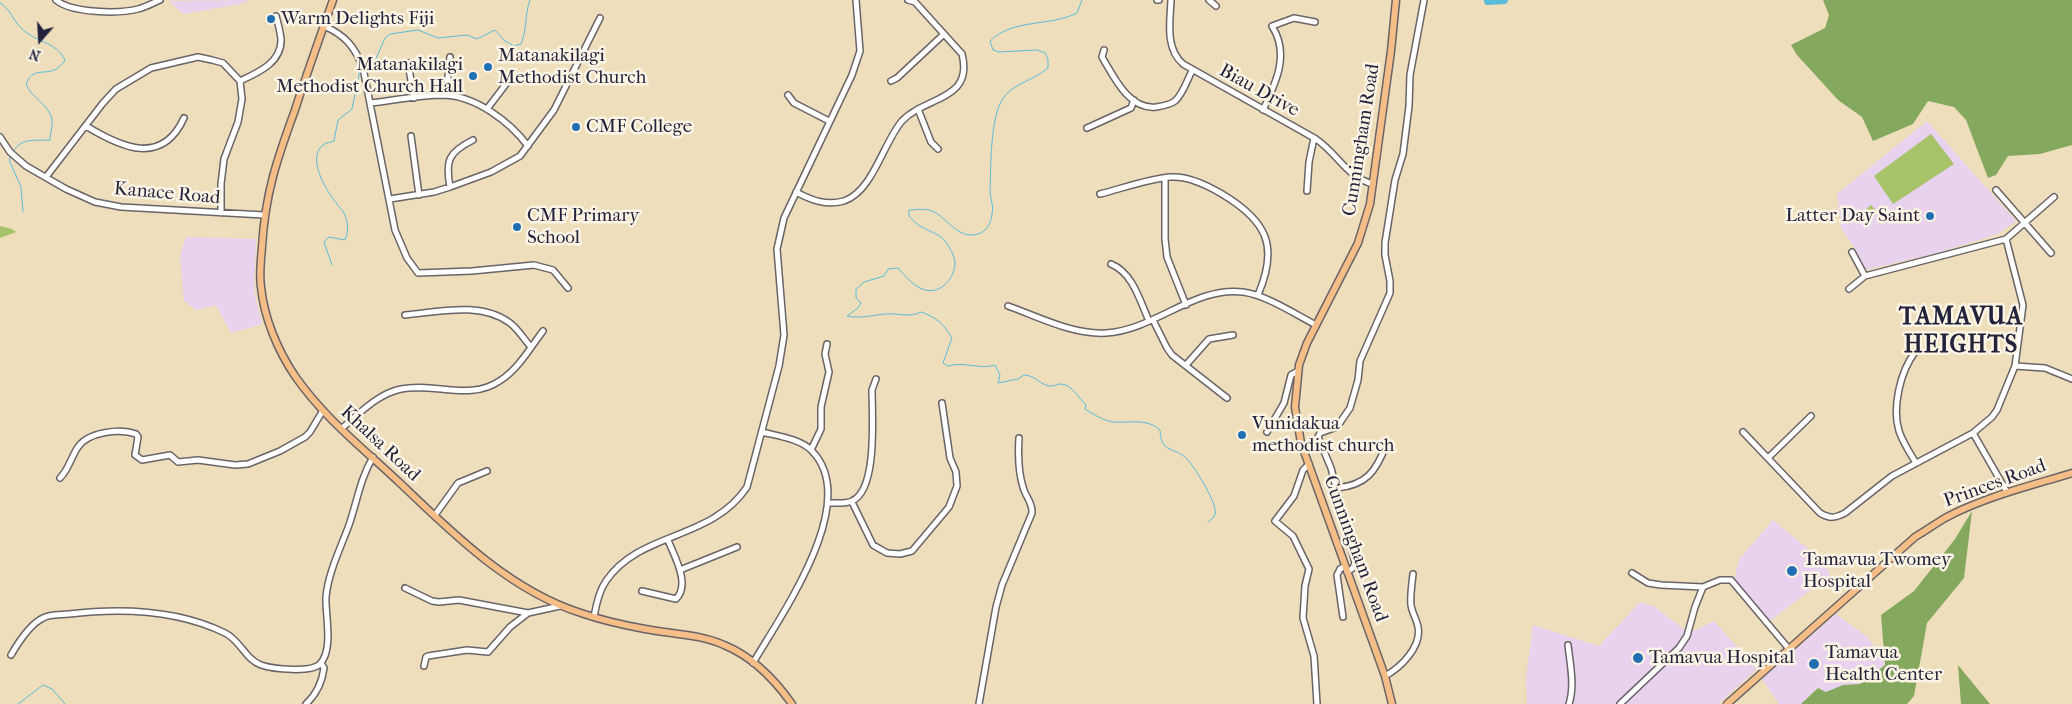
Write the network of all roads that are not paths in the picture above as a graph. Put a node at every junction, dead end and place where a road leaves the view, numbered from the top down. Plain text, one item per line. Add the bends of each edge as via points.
1 (56, 0) edge
2 (160, 0) edge
3 (333, 0) edge
4 (857, 0) edge
5 (908, 0) edge
6 (1171, 0) edge
7 (1209, 0) edge
8 (1396, 0) edge
9 (1424, 0) edge
10 (916, 1) edge
11 (1216, 6) dead end
12 (276, 16) dead end
13 (600, 18) dead end
14 (1315, 22) dead end
15 (324, 26) junction
16 (944, 34) junction
17 (1104, 50) dead end
18 (450, 57) dead end
19 (408, 62) dead end
20 (1192, 71) junction
21 (509, 80) dead end
22 (240, 81) junction
23 (891, 81) dead end
24 (446, 95) junction
25 (788, 95) dead end
26 (414, 98) junction
27 (1134, 100) junction
28 (371, 103) junction
29 (487, 109) junction
30 (918, 109) junction
31 (1263, 110) junction
32 (184, 118) dead end
33 (829, 121) junction
34 (86, 126) junction
35 (1087, 128) dead end
36 (411, 136) dead end
37 (0, 137) edge
38 (1314, 138) junction
39 (473, 140) dead end
40 (528, 146) junction
41 (938, 149) dead end
42 (46, 177) junction
43 (1165, 178) junction
44 (1374, 184) junction
45 (450, 187) junction
46 (1996, 190) dead end
47 (1308, 191) dead end
48 (796, 192) junction
49 (1100, 194) dead end
50 (419, 195) junction
51 (2054, 197) dead end
52 (390, 199) junction
53 (221, 213) junction
54 (264, 216) junction
55 (2026, 222) junction
56 (2006, 239) junction
57 (1852, 252) dead end
58 (2051, 253) dead end
59 (1111, 264) dead end
60 (1865, 276) junction
61 (568, 288) dead end
62 (1849, 289) dead end
63 (1258, 295) junction
64 (1186, 305) junction
65 (1008, 306) dead end
66 (405, 315) dead end
67 (1151, 320) junction
68 (1316, 325) junction
69 (543, 331) dead end
70 (1233, 335) dead end
71 (827, 344) dead end
72 (530, 346) junction
73 (1915, 352) dead end
74 (1186, 365) junction
75 (2015, 366) junction
76 (1298, 371) junction
77 (2072, 378) edge
78 (876, 379) dead end
79 (1227, 398) dead end
80 (942, 403) dead end
81 (322, 412) junction
82 (1811, 416) dead end
83 (341, 429) junction
84 (762, 432) junction
85 (1267, 432) dead end
86 (1743, 432) dead end
87 (1973, 433) junction
88 (1018, 438) dead end
89 (1386, 445) dead end
90 (811, 450) junction
91 (373, 457) junction
92 (1768, 458) junction
93 (1916, 463) junction
94 (1309, 464) junction
95 (487, 471) dead end
96 (2072, 473) edge
97 (60, 478) dead end
98 (1337, 488) junction
99 (2007, 492) junction
100 (852, 502) junction
101 (829, 503) junction
102 (435, 515) junction
103 (668, 540) junction
104 (737, 547) dead end
105 (1346, 569) junction
106 (680, 570) junction
107 (1632, 573) dead end
108 (1413, 574) dead end
109 (405, 588) dead end
110 (1703, 588) junction
111 (642, 591) dead end
112 (561, 606) junction
113 (528, 613) junction
114 (594, 617) junction
115 (1343, 617) dead end
116 (1568, 645) dead end
117 (1790, 649) junction
118 (11, 655) dead end
119 (321, 663) junction
120 (753, 663) junction
121 (424, 666) dead end
122 (1385, 676) junction
123 (306, 704) edge
124 (792, 704) edge
125 (980, 704) edge
126 (1317, 704) edge
127 (1392, 704) edge
128 (1568, 704) edge
129 (1620, 704) edge
130 (1727, 704) edge

1 - 2 street via 78,11 126,11
3 - 15 main road, Khalsa Road
4 - 33 street via 860,51
5 - 10 street
6 - 20 street, Biau Drive via 1172,52
7 - 11 street
8 - 44 main road, Cunningham Road
9 - 98 street via 1410,75 1403,154 1394,180 1385,243 1389,297 1360,361 1350,408 1337,427 1320,433 1318,437
10 - 16 street
12 - 22 street via 281,41 273,62
13 - 40 street via 554,110
14 - 31 street via 1294,18 1272,26 1279,36 1280,61 1275,84
15 - 28 street via 339,32 358,55
15 - 54 main road, Khalsa Road via 273,170
16 - 23 street
16 - 30 street via 962,54 965,64 963,78 956,89
17 - 27 street via 1102,57
18 - 24 street
19 - 26 street
20 - 27 street via 1174,102 1152,107 1141,106
20 - 31 street, Biau Drive
21 - 29 street
22 - 34 street via 223,63 198,57 151,68 116,89
22 - 53 street via 242,99 238,122 224,159
24 - 26 street
24 - 29 street
25 - 33 street via 794,103
26 - 28 street
27 - 35 street via 1131,108
28 - 52 street
29 - 40 street via 505,121
30 - 41 street via 931,142
30 - 48 street via 895,130 869,179 856,193 832,203 819,202
31 - 38 street, Biau Drive
32 - 34 street via 167,141 142,150 120,145
33 - 48 street
34 - 42 street
36 - 50 street
37 - 42 street, Kanace Road via 12,154
38 - 44 street, Biau Drive via 1331,151 1351,174
38 - 47 street
39 - 45 street via 459,148 447,164
40 - 45 street via 520,156 491,172
42 - 53 street, Kanace Road via 96,202 121,207
43 - 49 street
43 - 63 street via 1185,178 1208,186 1238,204 1258,222 1269,260
43 - 64 street via 1164,239
44 - 68 main road, Cunningham Road via 1358,243
45 - 50 street
46 - 55 street
48 - 84 street via 784,218 777,249 784,335
50 - 52 street
51 - 55 street
52 - 61 street via 395,230 407,258 418,273 534,265 553,270
53 - 54 street, Kanace Road
54 - 81 main road, Khalsa Road via 260,286 263,303 279,349
55 - 56 street
55 - 58 street
56 - 60 street
56 - 75 street via 2023,305
57 - 60 street
59 - 67 street via 1131,281
60 - 62 street
63 - 64 street via 1225,291
63 - 68 street
64 - 67 street
65 - 67 street via 1088,332 1107,333
66 - 72 street via 469,310 489,314 510,323
67 - 74 street via 1172,355
68 - 76 main road, Cunningham Road
69 - 72 street
70 - 74 street via 1209,339
71 - 90 street via 825,354 829,372 820,429
72 - 83 street via 520,363 493,385 467,391 401,389 383,396
73 - 93 street via 1902,380 1896,417 1904,443
74 - 79 street
75 - 77 street via 2045,368
75 - 87 street via 1997,410
76 - 85 street via 1290,376 1284,404
76 - 94 main road, Cunningham Road via 1296,416
78 - 100 street via 872,390 870,465 860,494
80 - 100 street via 957,486 949,507 912,551 887,553 873,545
81 - 83 main road, Khalsa Road
81 - 97 street via 305,436 248,464 206,460 178,462 170,455 142,460 135,454 136,434 92,436 79,445
82 - 92 street
83 - 91 main road, Khalsa Road
84 - 90 street via 791,439
84 - 103 street via 752,473 739,499 707,523
86 - 92 street
87 - 93 street
87 - 99 street
88 - 125 street via 1022,487 1033,508 996,607
89 - 98 street via 1376,465 1362,481
90 - 101 street via 825,468
91 - 102 main road, Khalsa Road
91 - 119 street via 363,476 328,587 327,638
92 - 93 street via 1820,513 1830,518 1845,513 1892,476
94 - 105 main road, Cunningham Road
94 - 126 street via 1302,470 1294,496 1275,521 1294,538 1308,569 1303,618 1314,656
95 - 102 street via 458,483
96 - 99 main road, Princes Road
98 - 105 street via 1355,563 1353,568
99 - 117 main road, Princes Road via 1946,518 1915,537
100 - 101 street
101 - 120 street via 824,527 801,580
102 - 112 main road, Khalsa Road via 485,559 519,583
103 - 106 street
103 - 114 street via 648,546 622,563 605,581
104 - 106 street
105 - 115 street via 1340,569 1337,575
105 - 122 main road, Cunningham Road
106 - 111 street via 682,580 676,599
107 - 110 street via 1648,583
108 - 122 street via 1411,608 1418,628 1417,640 1402,663
109 - 113 street via 439,602 459,600
110 - 117 street via 1720,580 1731,580
110 - 129 street via 1687,636 1679,648
112 - 113 street
112 - 114 main road, Khalsa Road
113 - 121 street via 510,627 491,651 467,650 428,656
114 - 120 main road, Khalsa Road via 703,638 725,645
116 - 128 street via 1571,697
117 - 130 main road, Princes Road
118 - 119 street via 42,618 104,612 153,614 203,624 227,634 249,657 264,666 308,669
119 - 123 street via 324,668 321,684
120 - 124 main road, Khalsa Road
122 - 127 main road, Cunningham Road

